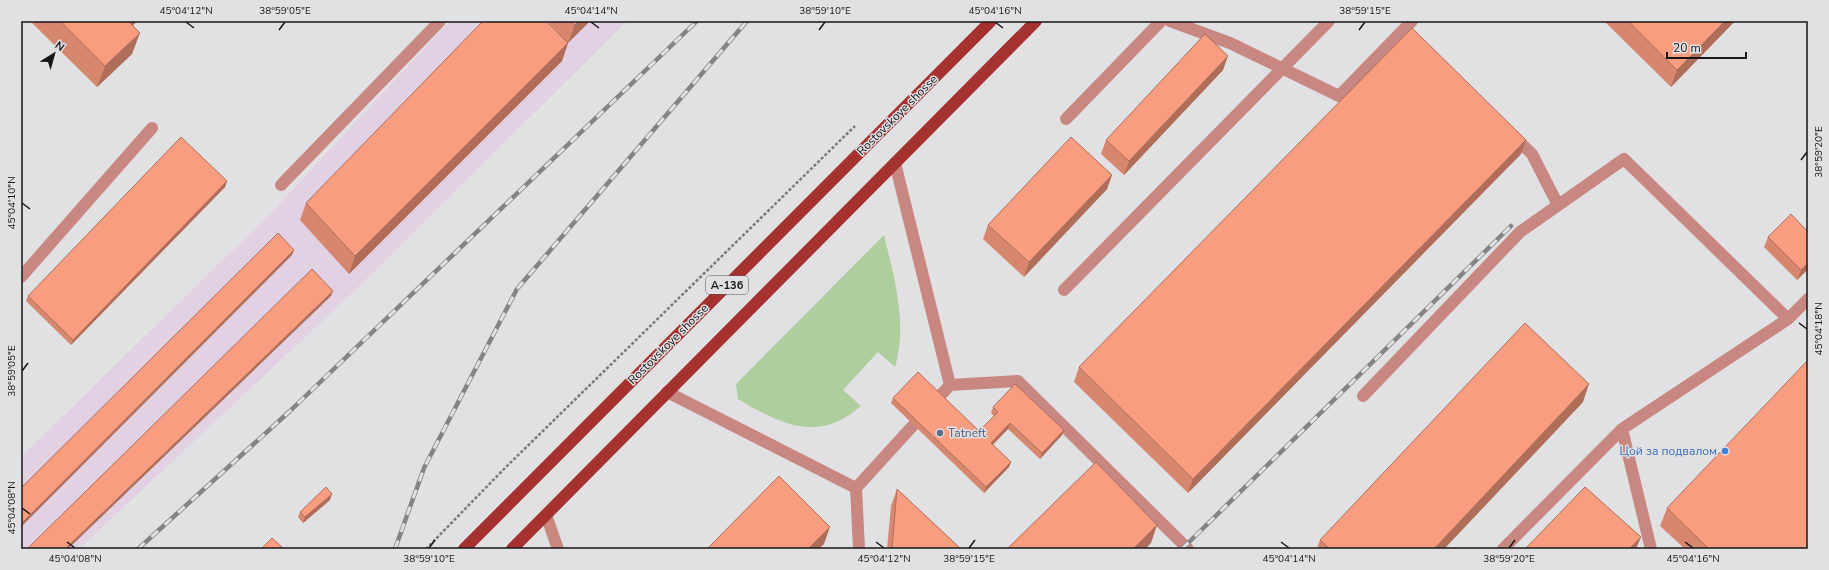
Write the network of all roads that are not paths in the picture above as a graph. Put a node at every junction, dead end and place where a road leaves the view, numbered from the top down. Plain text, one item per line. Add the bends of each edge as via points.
1 (440, 21) edge
2 (991, 21) edge
3 (1036, 21) edge
4 (1161, 21) edge
5 (1170, 21) edge
6 (1329, 21) edge
7 (1408, 25) edge
8 (1415, 40) edge
9 (1282, 68) junction
10 (1066, 119) dead end
11 (1504, 127) edge
12 (152, 128) dead end
13 (894, 164) junction
14 (281, 186) dead end
15 (1558, 205) junction
16 (21, 277) edge
17 (1064, 290) dead end
18 (1808, 299) edge
19 (1788, 319) junction
20 (950, 385) junction
21 (667, 392) junction
22 (1363, 396) dead end
23 (1622, 429) junction
24 (856, 488) junction
25 (546, 515) junction
26 (464, 549) edge
27 (512, 549) edge
28 (558, 549) edge
29 (859, 549) edge
30 (1188, 549) edge
31 (1503, 549) edge
32 (1650, 549) edge

1 - 14 lane
2 - 26 main road, Rostovskoye shosse / А-136
3 - 13 main road, А-136
4 - 10 lane
5 - 9 lane via 1230,43
6 - 9 lane
7 - 8 lane
7 - 9 lane via 1339,96
9 - 17 lane
11 - 15 lane via 1532,154
12 - 16 lane
13 - 20 lane
13 - 21 main road, А-136
15 - 19 lane via 1624,159
15 - 22 lane via 1520,232
18 - 19 lane
19 - 23 lane
20 - 24 lane
20 - 30 lane via 1018,381
21 - 24 lane
21 - 25 main road, А-136
23 - 31 lane
23 - 32 lane
24 - 29 lane
25 - 27 main road, А-136
25 - 28 lane

